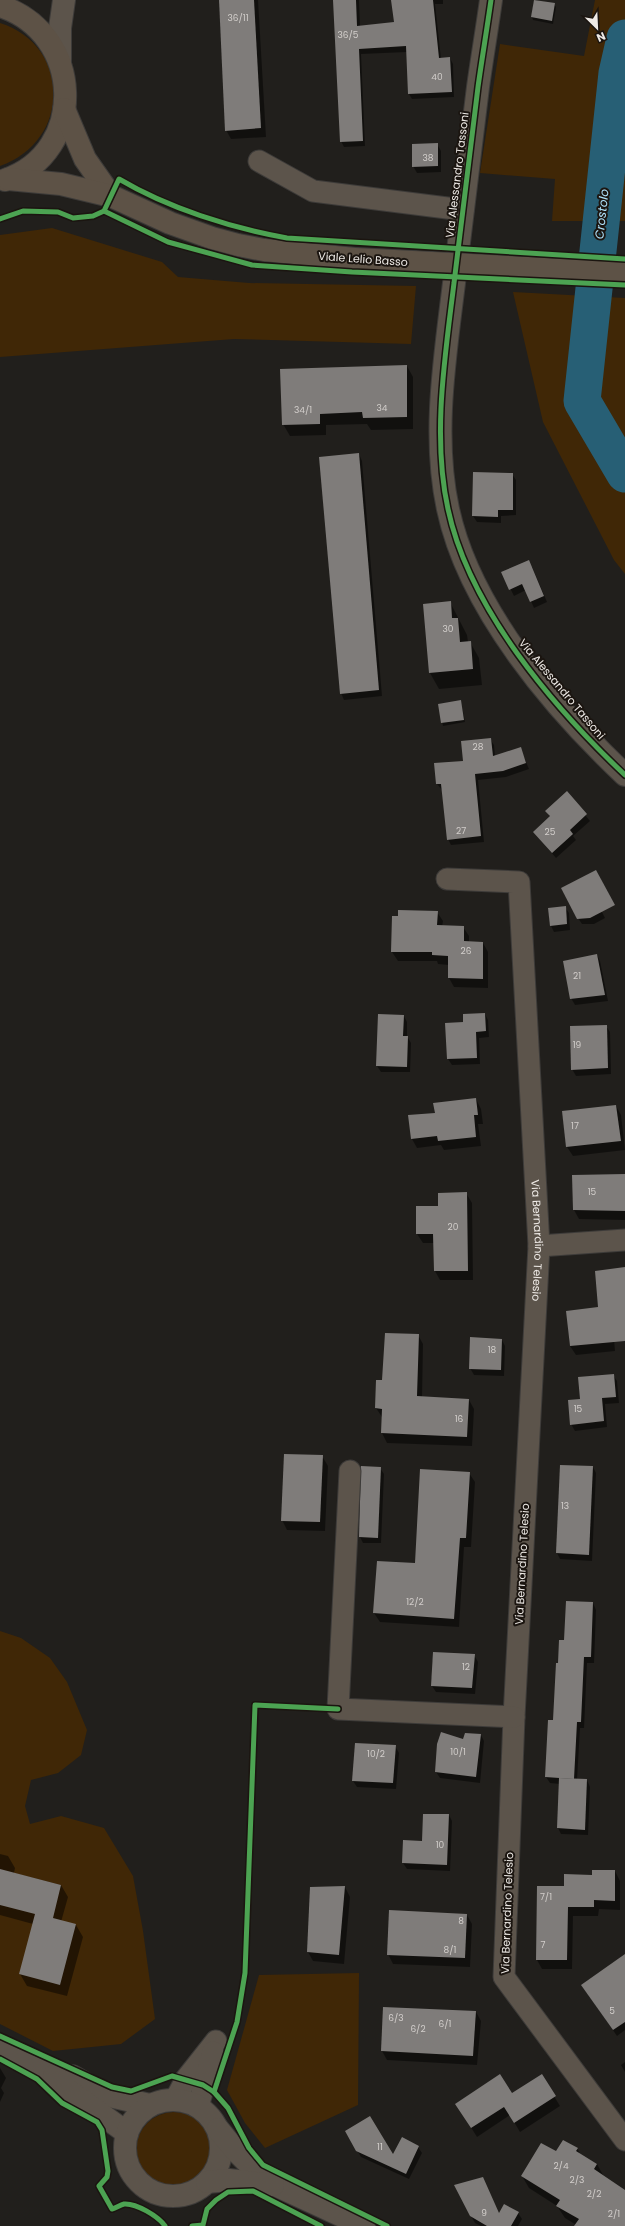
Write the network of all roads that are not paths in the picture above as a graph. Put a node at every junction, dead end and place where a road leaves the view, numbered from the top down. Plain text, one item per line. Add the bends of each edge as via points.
1 (64, 0) edge
2 (491, 0) edge
3 (0, 6) edge
4 (60, 60) junction
5 (64, 109) junction
6 (259, 160) dead end
7 (4, 180) edge
8 (111, 196) junction
9 (463, 210) junction
10 (625, 273) edge
11 (625, 775) edge
12 (447, 879) dead end
13 (625, 1240) edge
14 (539, 1246) junction
15 (350, 1471) dead end
16 (514, 1718) junction
17 (0, 2048) edge
18 (52, 2073) junction
19 (174, 2100) junction
20 (150, 2105) junction
21 (198, 2107) junction
22 (215, 2125) junction
23 (126, 2133) junction
24 (625, 2140) edge
25 (207, 2182) junction
26 (275, 2185) junction
27 (364, 2226) edge

1 - 4 street via 60,28
2 - 9 street, Via Alessandro Tassoni
3 - 4 main road via 23,16 35,25 45,35
4 - 5 main road via 65,84
5 - 7 main road via 51,144 24,170
5 - 8 main road via 85,159
6 - 9 street via 313,191
7 - 8 main road, Viale Lelio Basso via 61,184
8 - 10 main road, Viale Lelio Basso, bridge via 170,223 212,238 264,250 355,259
9 - 11 street, Via Alessandro Tassoni via 446,350 441,425 441,453 448,510 472,578 515,652
12 - 14 street, Via Bernardino Telesio via 519,882
13 - 14 street
14 - 16 street, Via Bernardino Telesio
15 - 16 street via 338,1709
16 - 24 street, Via Bernardino Telesio via 504,1976
17 - 18 street
18 - 20 street via 72,2076 105,2095
18 - 23 street via 68,2090
19 - 20 street
19 - 21 street
19 - 21 street via 186,2079 216,2040
20 - 23 street via 132,2122
21 - 22 street
22 - 25 street via 220,2136 220,2161
22 - 26 street via 235,2150
23 - 25 street via 125,2159 130,2172 148,2190 172,2197 197,2190
25 - 26 street via 229,2180
26 - 27 street

